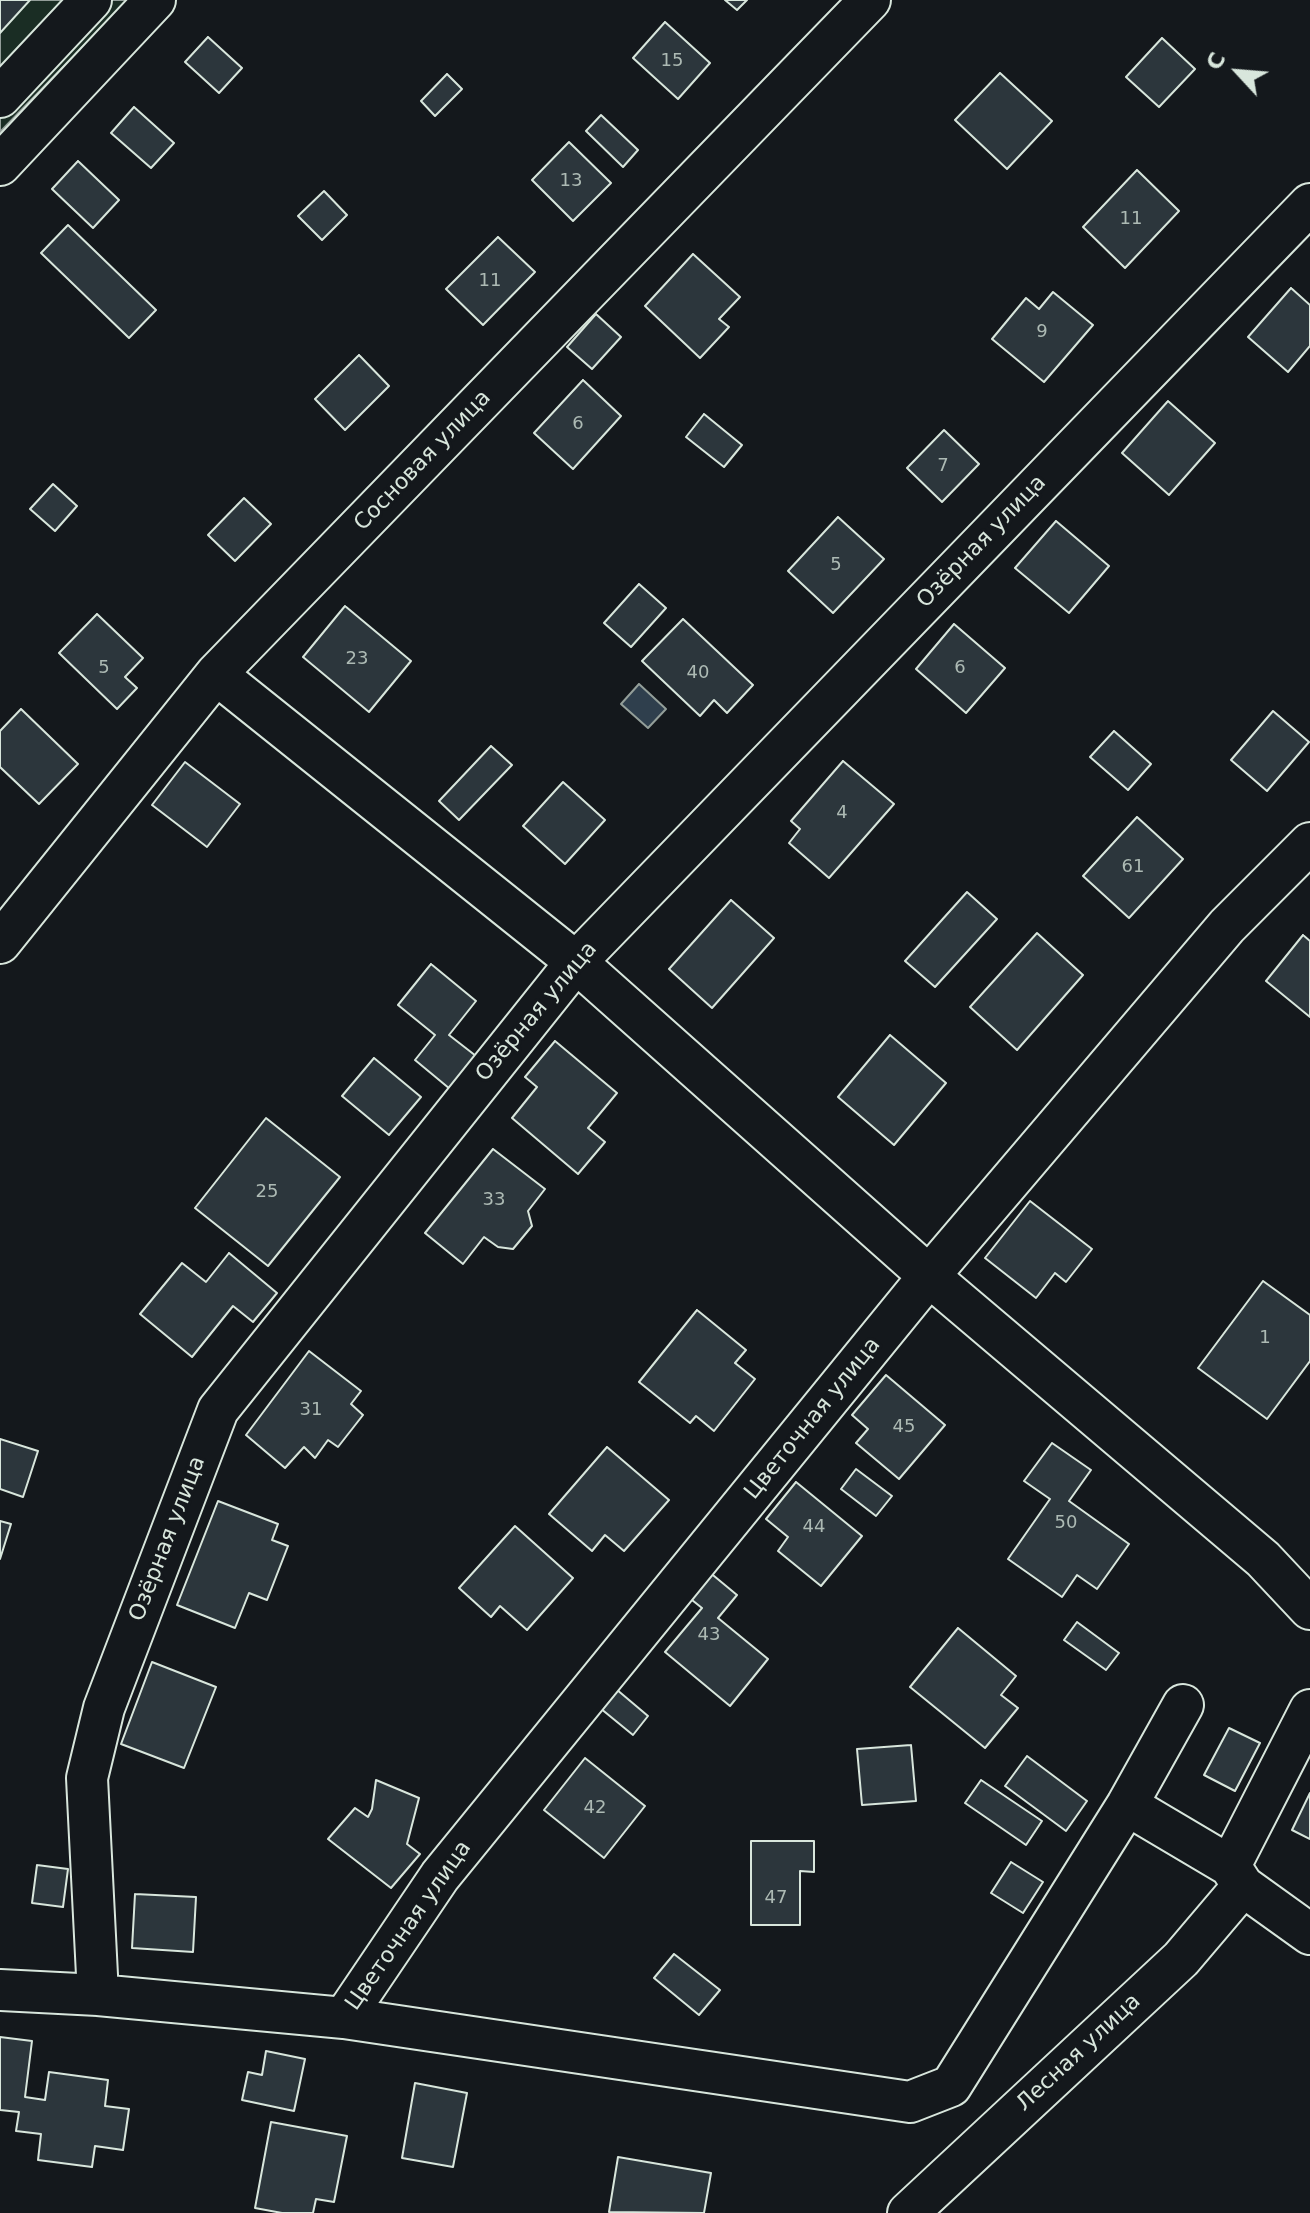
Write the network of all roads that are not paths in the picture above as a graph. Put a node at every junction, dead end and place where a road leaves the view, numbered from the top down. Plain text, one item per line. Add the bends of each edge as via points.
1 (91, 0) edge
2 (155, 0) edge
3 (870, 0) edge
4 (0, 97) edge
5 (0, 165) edge
6 (1310, 204) edge
7 (216, 674) junction
8 (1310, 843) edge
9 (0, 943) edge
10 (576, 962) junction
11 (929, 1276) junction
12 (1310, 1609) edge
13 (1183, 1705) dead end
14 (1310, 1710) edge
15 (1127, 1805) junction
16 (1237, 1876) junction
17 (1310, 1934) edge
18 (0, 1990) edge
19 (98, 1995) junction
20 (344, 2018) junction
21 (908, 2213) edge

1 - 4 street
2 - 5 street
3 - 7 street, Сосновая улица
6 - 10 street, Озёрная улица
7 - 9 street, Сосновая улица
7 - 10 street
8 - 11 street, Цветочная улица via 1227,926
10 - 11 street
10 - 19 street, Озёрная улица via 218,1410 104,1708 87,1778
11 - 12 street via 1263,1559
11 - 20 street, Цветочная улица via 440,1876
13 - 15 street
14 - 16 street, Лесная улица
15 - 16 street
15 - 20 street via 951,2086 910,2102
16 - 17 street
16 - 21 street, Лесная улица via 1181,1959
18 - 19 street
19 - 20 street

